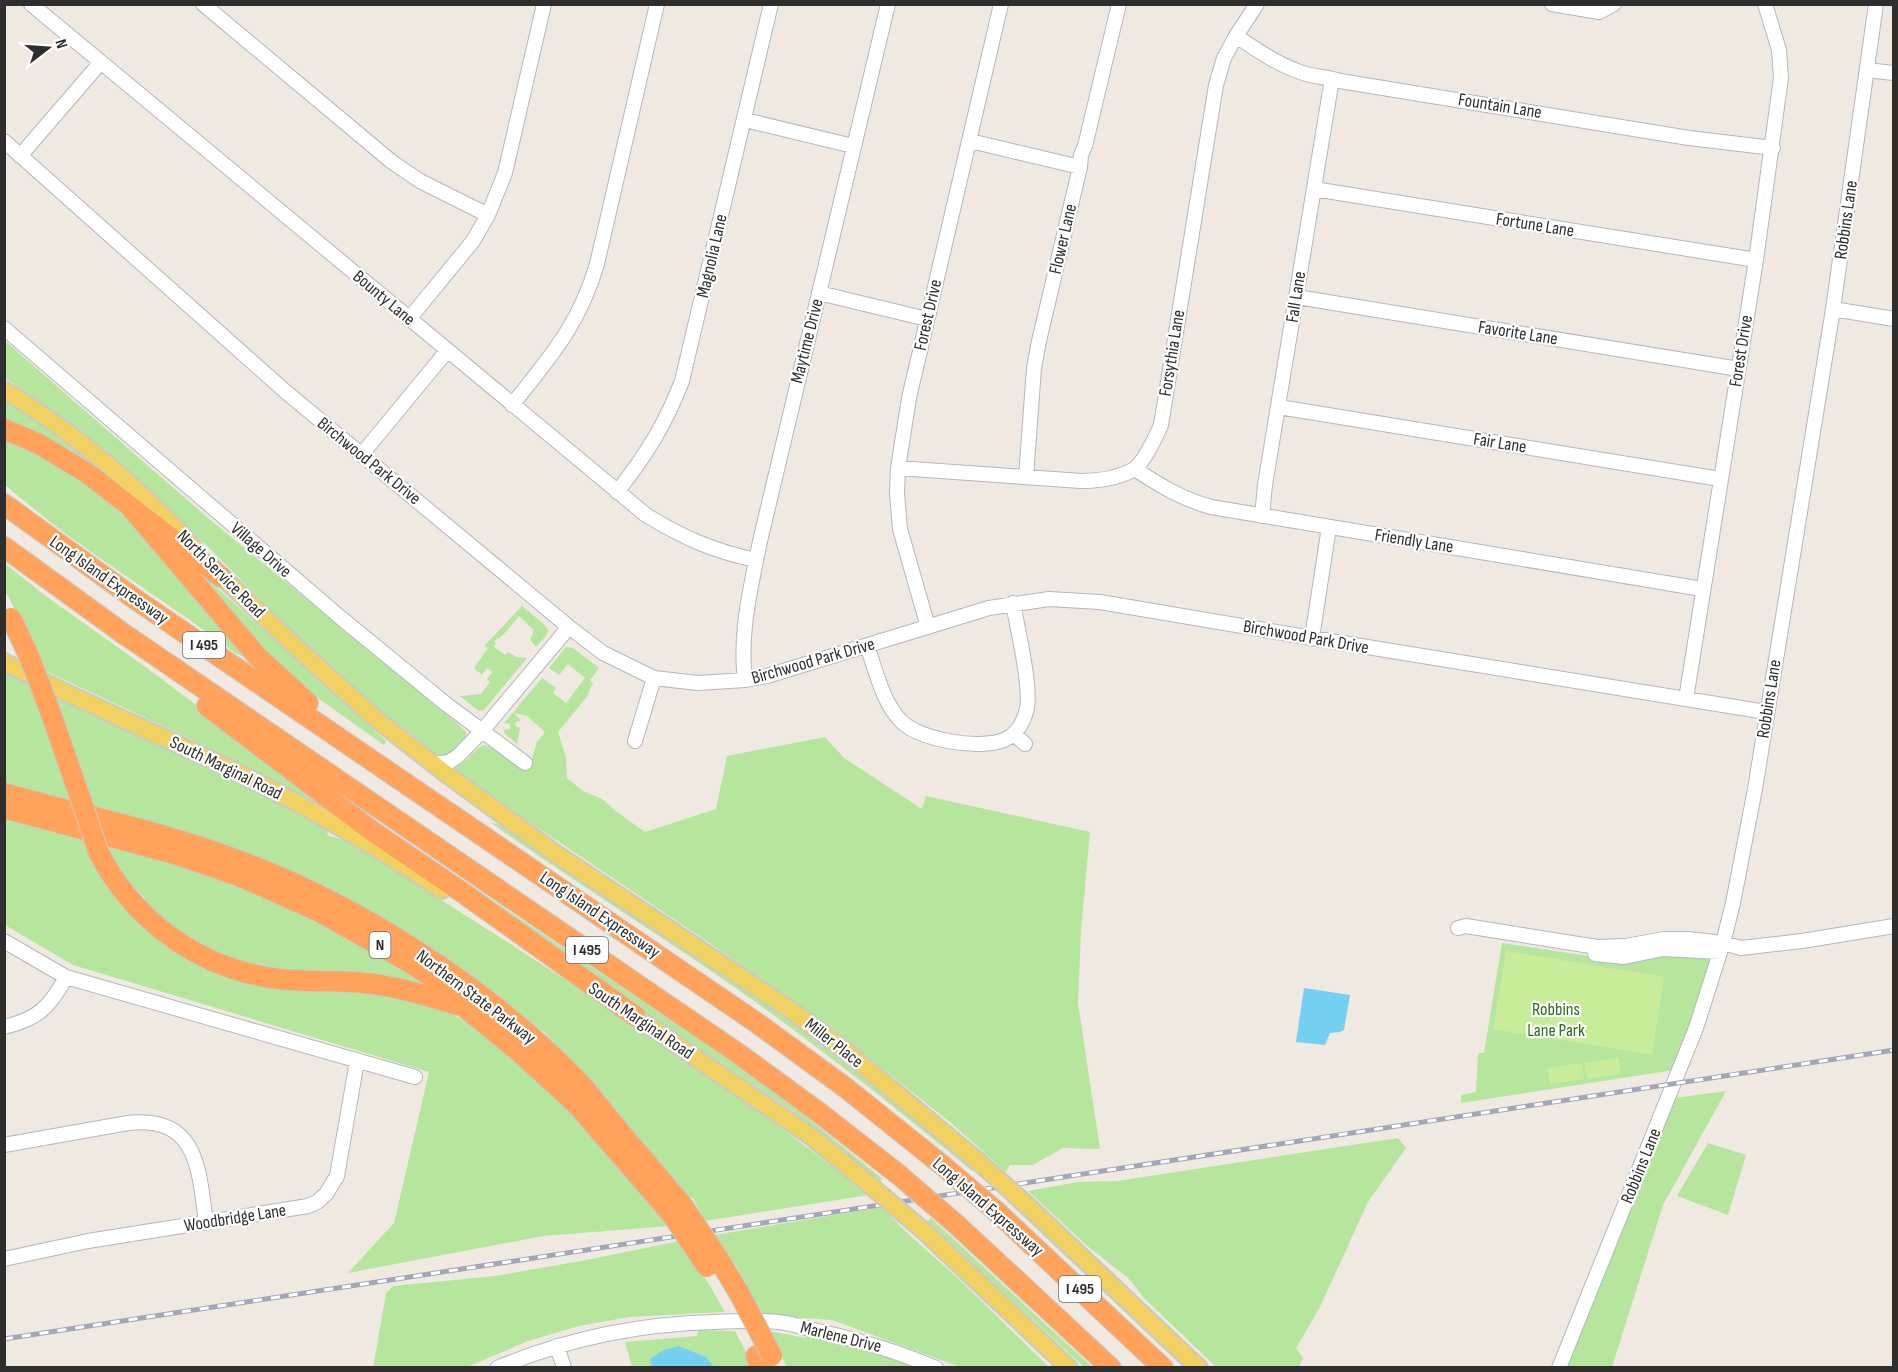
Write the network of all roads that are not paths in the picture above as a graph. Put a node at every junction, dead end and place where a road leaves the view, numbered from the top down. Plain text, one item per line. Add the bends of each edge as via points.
1 (31, 4) edge
2 (203, 4) edge
3 (544, 4) edge
4 (657, 4) edge
5 (771, 4) edge
6 (888, 4) edge
7 (1001, 4) edge
8 (1119, 4) edge
9 (1257, 4) edge
10 (1552, 4) edge
11 (1614, 4) edge
12 (1765, 4) edge
13 (1876, 4) edge
14 (1236, 36) junction
15 (100, 62) junction
16 (1867, 70) junction
17 (1893, 74) edge
18 (1332, 79) junction
19 (745, 120) junction
20 (4, 141) edge
21 (970, 141) junction
22 (853, 146) junction
23 (1773, 148) junction
24 (20, 156) junction
25 (1080, 167) junction
26 (1314, 189) junction
27 (488, 215) junction
28 (1756, 260) junction
29 (819, 293) junction
30 (1297, 297) junction
31 (1833, 309) junction
32 (409, 319) junction
33 (927, 319) junction
34 (1893, 319) edge
35 (4, 328) edge
36 (447, 351) junction
37 (1739, 369) junction
38 (4, 390) edge
39 (512, 405) junction
40 (1279, 407) junction
41 (4, 429) edge
42 (362, 454) junction
43 (898, 468) junction
44 (1135, 469) junction
45 (1026, 477) junction
46 (1720, 479) junction
47 (617, 492) junction
48 (4, 504) edge
49 (132, 509) junction
50 (1262, 516) junction
51 (1329, 527) junction
52 (4, 547) edge
53 (756, 560) junction
54 (221, 577) junction
55 (1702, 589) junction
56 (1013, 603) junction
57 (8, 613) edge
58 (569, 627) junction
59 (928, 627) junction
60 (124, 634) junction
61 (1311, 638) junction
62 (867, 646) junction
63 (4, 662) edge
64 (654, 678) junction
65 (745, 680) junction
66 (1686, 699) junction
67 (1766, 712) junction
68 (482, 731) junction
69 (1014, 734) junction
70 (635, 741) dead end
71 (1024, 744) dead end
72 (525, 763) dead end
73 (433, 764) junction
74 (406, 782) junction
75 (4, 793) edge
76 (4, 808) edge
77 (1893, 926) edge
78 (4, 940) edge
79 (1722, 948) junction
80 (66, 977) junction
81 (463, 1006) junction
82 (635, 1016) junction
83 (4, 1027) edge
84 (357, 1061) junction
85 (415, 1077) dead end
86 (4, 1145) edge
87 (678, 1211) junction
88 (206, 1223) junction
89 (4, 1259) edge
90 (557, 1346) junction
91 (767, 1362) edge
92 (497, 1368) edge
93 (564, 1368) edge
94 (936, 1368) edge
95 (1069, 1368) edge
96 (1111, 1368) edge
97 (1163, 1368) edge
98 (1199, 1368) edge
99 (1559, 1368) edge

1 - 15 street, Bounty Lane
2 - 27 street via 392,162 420,181
3 - 27 street via 505,173
4 - 39 street via 589,292 560,345
5 - 19 street, Magnolia Lane
6 - 22 street, Maytime Drive
7 - 21 street, Forest Drive
8 - 25 street, Flower Lane
9 - 14 street, Forsythia Lane
10 - 11 street via 1599,12
12 - 23 street, Forest Drive via 1779,50 1781,78
13 - 16 street, Robbins Lane
14 - 18 street, Fountain Lane via 1289,68
14 - 44 street, Forsythia Lane via 1216,85 1161,425
15 - 24 street
15 - 32 street, Bounty Lane
16 - 17 street
16 - 31 street, Robbins Lane
18 - 23 street, Fountain Lane via 1689,138
18 - 26 street, Fall Lane
19 - 22 street
19 - 47 street, Magnolia Lane via 682,381 656,438
20 - 24 street, Birchwood Park Drive
21 - 25 street
21 - 33 street, Forest Drive
22 - 29 street, Maytime Drive
23 - 28 street, Forest Drive
24 - 42 street, Birchwood Park Drive via 286,393
25 - 45 street, Flower Lane via 1034,368
26 - 28 street, Fortune Lane
26 - 30 street, Fall Lane
27 - 32 street via 473,241
28 - 37 street, Forest Drive
29 - 33 street
29 - 53 street, Maytime Drive
30 - 37 street, Favorite Lane
30 - 40 street, Fall Lane
31 - 34 street
31 - 67 street, Robbins Lane
32 - 36 street, Bounty Lane
33 - 43 street, Forest Drive
35 - 68 street, Village Drive via 341,618
36 - 39 street, Bounty Lane
36 - 42 street
37 - 46 street, Forest Drive
38 - 54 main road, North Service Road via 81,442 133,486
39 - 47 street, Bounty Lane
40 - 46 street, Fair Lane
40 - 50 street, Fall Lane
41 - 49 highway via 39,444 87,473
42 - 58 street, Birchwood Park Drive
43 - 45 street
43 - 59 street, Forest Drive via 900,529
44 - 45 street via 1094,481
44 - 50 street, Friendly Lane via 1194,502
46 - 55 street, Forest Drive
47 - 53 street, Bounty Lane via 684,538
48 - 74 highway, Long Island Expressway / I 495 via 135,599
49 - 54 highway
49 - 74 highway via 257,656 314,709
50 - 51 street, Friendly Lane
51 - 55 street, Friendly Lane
51 - 61 street
52 - 60 highway, Long Island Expressway / I 495
53 - 65 street, Maytime Drive via 743,640
54 - 73 main road, North Service Road via 367,711
55 - 66 street, Forest Drive
56 - 59 street, Birchwood Park Drive
56 - 61 street, Birchwood Park Drive via 1049,599 1100,602
56 - 69 street via 1028,691 1027,710
57 - 81 highway, bridge via 30,656 98,851 128,897 160,930 194,953 223,966 274,979 364,983
58 - 64 street, Birchwood Park Drive via 603,653
58 - 68 street
59 - 62 street, Birchwood Park Drive
60 - 82 highway via 147,660 372,831
60 - 96 highway, Long Island Expressway / I 495, bridge via 817,1111 957,1225
61 - 66 street, Birchwood Park Drive
62 - 65 street, Birchwood Park Drive
62 - 69 street via 889,708 918,734 984,744
63 - 82 main road, South Marginal Road via 320,815
64 - 65 street, Birchwood Park Drive via 698,684
64 - 70 street
66 - 67 street, Birchwood Park Drive
67 - 79 street, Robbins Lane via 1755,789
68 - 72 street, Village Drive
68 - 73 street via 458,756
69 - 71 street
73 - 98 main road, Miller Place, bridge via 555,853 847,1052 1028,1206
74 - 97 highway, Long Island Expressway / I 495, bridge via 846,1088 996,1211
75 - 87 highway, Northern State Parkway / N via 152,832 238,860 330,901 390,934 480,995 573,1076
76 - 81 highway, Northern State Parkway / N via 175,854 239,876 365,936 437,980
77 - 79 street via 1802,941
78 - 80 street
79 - 79 street via 1688,939 1597,948 1466,926 1458,928 1496,939 1624,957 1663,949
79 - 99 street, Robbins Lane via 1693,1037
80 - 83 street via 55,997 38,1014 24,1023
80 - 84 street
81 - 87 highway, Northern State Parkway / N via 578,1106
82 - 95 main road, South Marginal Road, bridge via 812,1137 925,1232
84 - 85 street
84 - 88 street, Woodbridge Lane via 340,1165 326,1194 308,1206
86 - 88 street via 142,1121 160,1124 176,1132 193,1152
87 - 91 highway, Northern State Parkway / N, bridge via 733,1297
88 - 89 street, Woodbridge Lane via 88,1240
90 - 92 street
90 - 93 street
90 - 94 street, Marlene Drive via 647,1325 779,1322 850,1338

